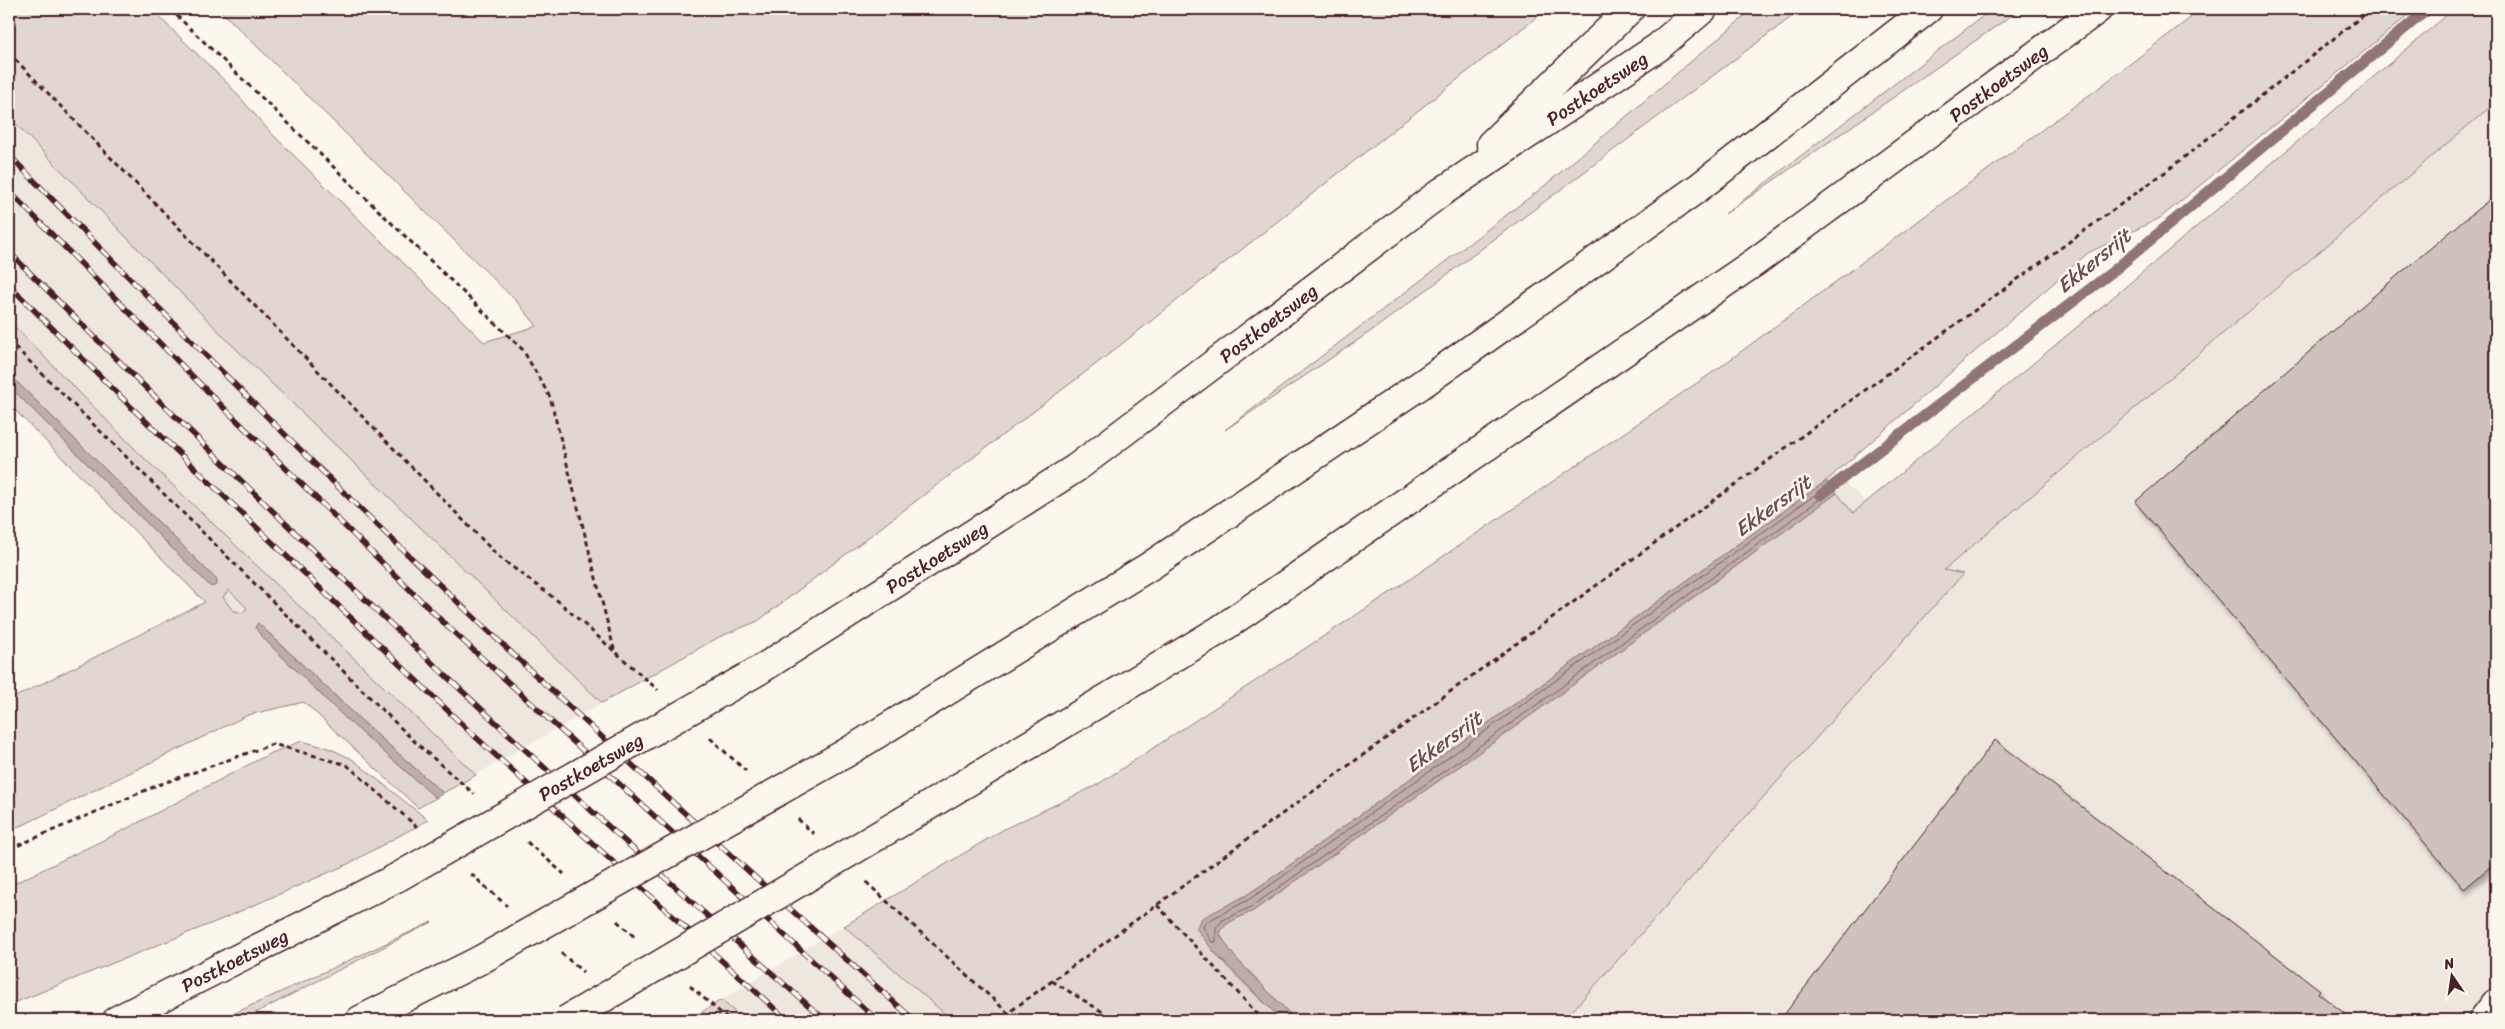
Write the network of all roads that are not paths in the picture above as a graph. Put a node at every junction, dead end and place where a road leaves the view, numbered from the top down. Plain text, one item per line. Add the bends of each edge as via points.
1 (1630, 9) edge
2 (1704, 9) edge
3 (1928, 9) edge
4 (2098, 9) edge
5 (1440, 194) junction
6 (2496, 1003) edge
7 (117, 1020) edge
8 (360, 1020) edge
9 (566, 1020) edge
10 (2483, 1020) edge

1 - 5 main road
2 - 5 main road, Postkoetsweg via 1657,48
3 - 8 main road, bridge via 1698,188 1422,384 1150,566 846,753 482,959
4 - 9 main road, Postkoetsweg, bridge via 1755,262 1218,632
5 - 7 main road, Postkoetsweg, bridge via 1076,468 758,672 398,877
6 - 10 main road

